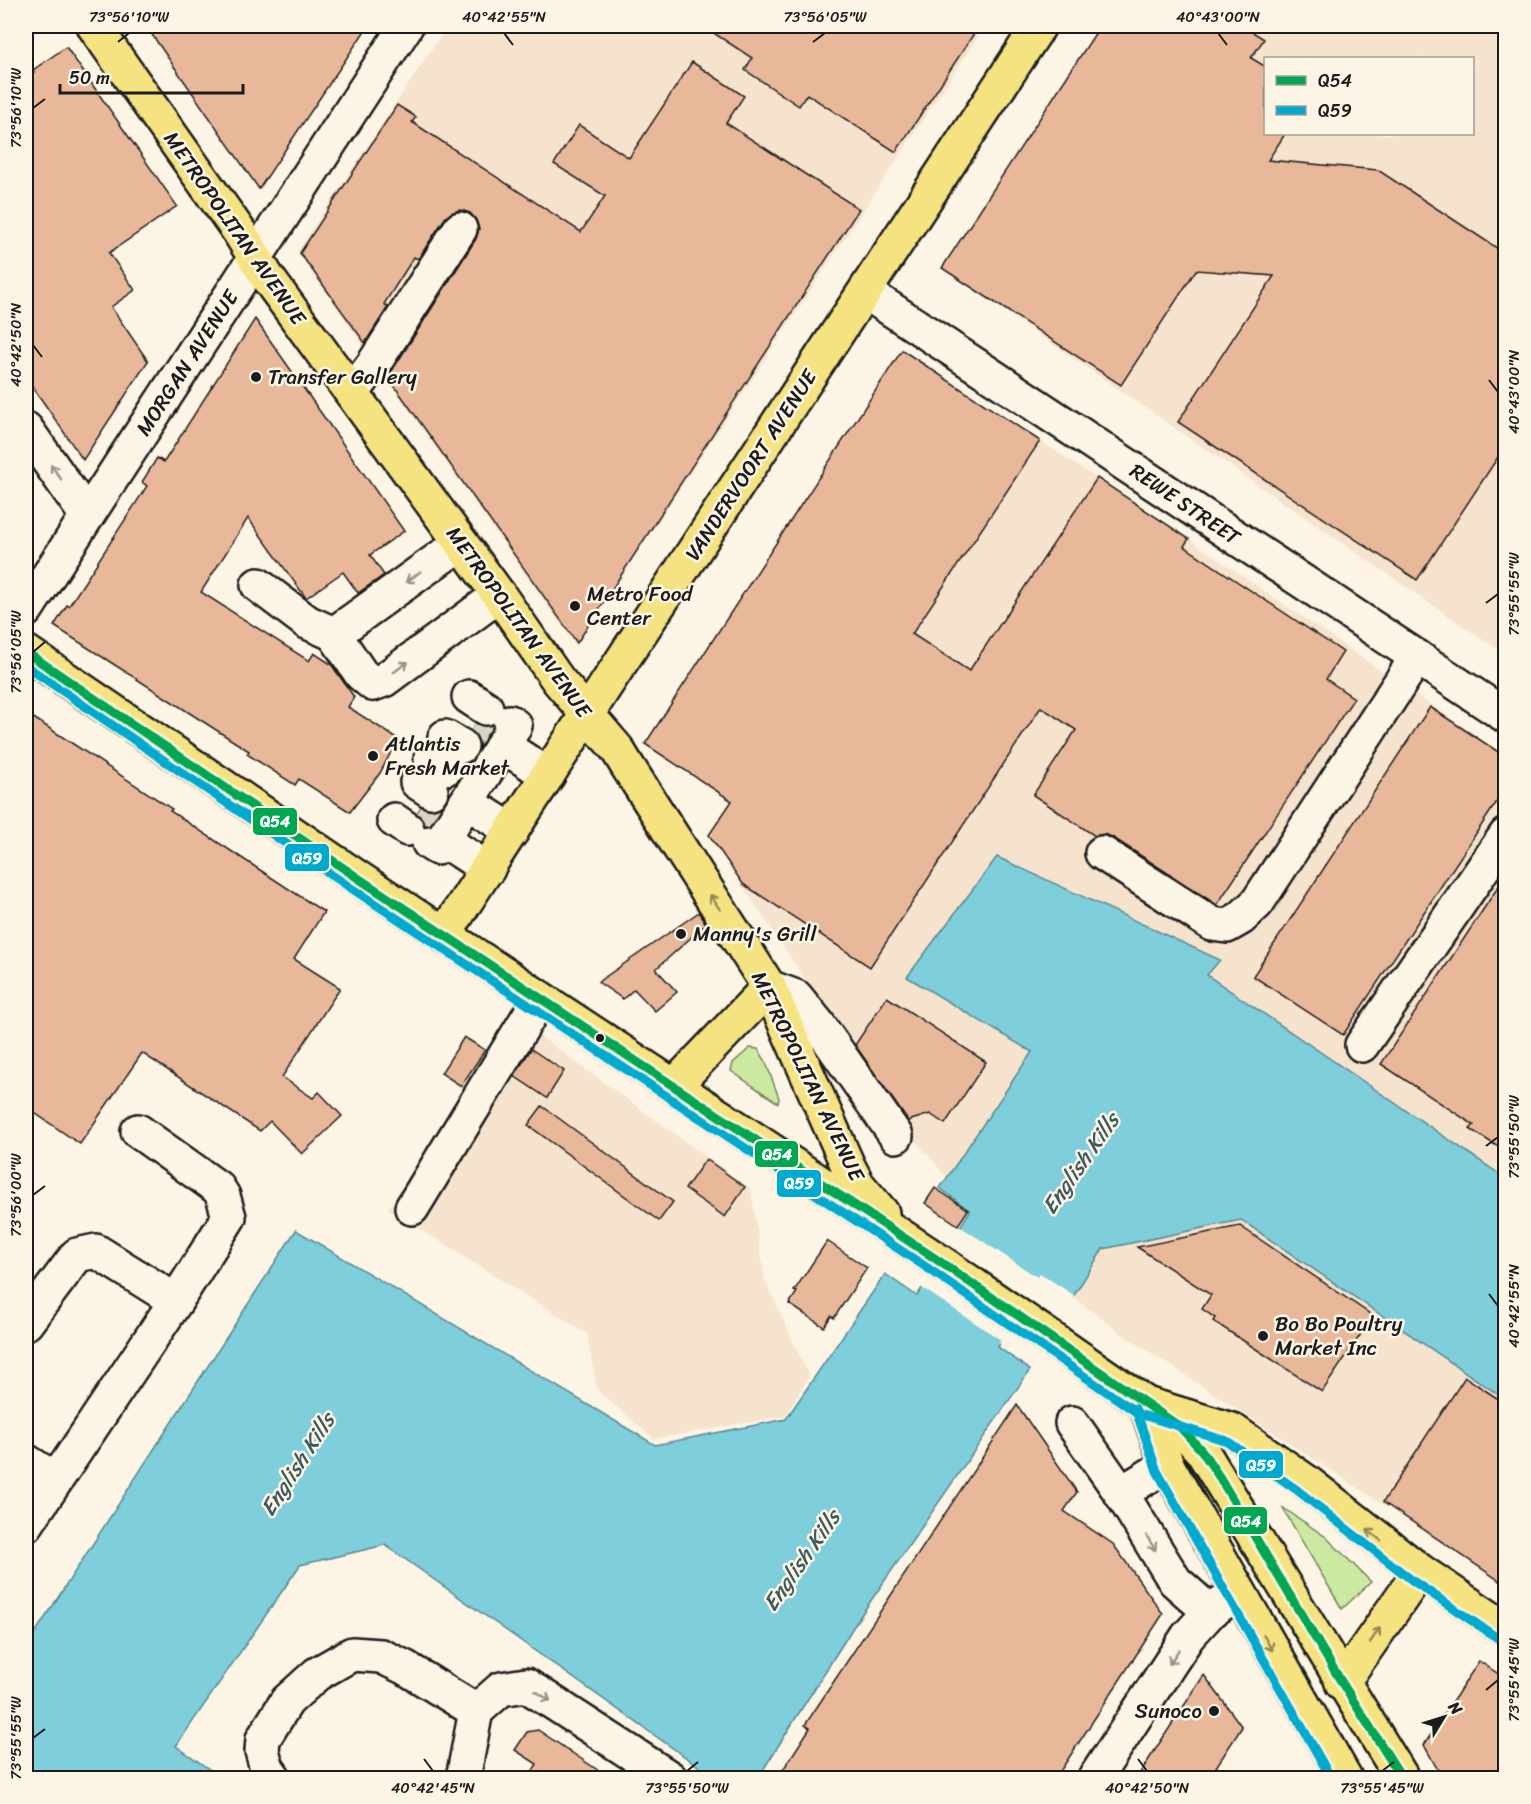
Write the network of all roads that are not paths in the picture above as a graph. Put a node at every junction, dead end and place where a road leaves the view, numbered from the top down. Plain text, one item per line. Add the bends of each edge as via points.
1 (94, 26) edge
2 (406, 26) edge
3 (1039, 26) edge
4 (460, 229) dead end
5 (256, 256) junction
6 (865, 292) junction
7 (352, 393) junction
8 (26, 429) edge
9 (87, 516) junction
10 (461, 543) junction
11 (258, 585) dead end
12 (499, 595) junction
13 (26, 610) edge
14 (334, 634) junction
15 (26, 652) edge
16 (1417, 657) junction
17 (588, 715) junction
18 (1506, 716) edge
19 (548, 775) junction
20 (456, 776) junction
21 (512, 831) junction
22 (1506, 835) edge
23 (1102, 853) dead end
24 (488, 868) junction
25 (444, 935) junction
26 (769, 987) junction
27 (540, 998) junction
28 (1362, 1045) dead end
29 (674, 1086) junction
30 (138, 1131) dead end
31 (896, 1136) dead end
32 (412, 1208) dead end
33 (906, 1239) junction
34 (176, 1301) junction
35 (26, 1323) edge
36 (1146, 1404) junction
37 (1072, 1423) dead end
38 (26, 1461) edge
39 (1167, 1465) junction
40 (56, 1480) junction
41 (1121, 1493) junction
42 (26, 1525) edge
43 (1420, 1571) junction
44 (1239, 1592) junction
45 (1210, 1612) junction
46 (1506, 1629) edge
47 (1342, 1683) junction
48 (476, 1712) junction
49 (274, 1779) edge
50 (463, 1779) edge
51 (670, 1779) edge
52 (1095, 1779) edge
53 (1345, 1779) edge
54 (1385, 1779) edge
55 (1402, 1779) edge

1 - 5 main road, METROPOLITAN AVENUE
2 - 5 street, MORGAN AVENUE
3 - 6 main road, VANDERVOORT AVENUE
4 - 7 street
5 - 7 main road, METROPOLITAN AVENUE via 267,277
5 - 9 street, MORGAN AVENUE
6 - 16 street, REWE STREET
6 - 17 main road, VANDERVOORT AVENUE
7 - 10 main road, METROPOLITAN AVENUE
9 -> 8 street
9 - 13 street, MORGAN AVENUE
10 - 12 main road, METROPOLITAN AVENUE
10 -> 14 street
11 - 14 street via 307,622
14 -> 12 street via 361,674 373,684 384,680
12 - 17 main road, METROPOLITAN AVENUE via 558,680
15 - 25 main road
16 - 18 street, REWE STREET
16 - 23 street via 1257,903 1240,918 1227,926 1212,924
17 - 19 main road, VANDERVOORT AVENUE
26 -> 17 main road, METROPOLITAN AVENUE via 628,767
19 - 20 street
19 - 21 main road, VANDERVOORT AVENUE
20 - 21 street
20 - 24 street
21 - 24 main road, VANDERVOORT AVENUE
22 - 28 street
24 - 25 main road, VANDERVOORT AVENUE
25 - 27 main road
26 - 29 main road
26 - 31 street via 796,997
26 - 33 main road, METROPOLITAN AVENUE via 858,1185
27 - 29 main road
27 - 32 street
29 - 33 main road
30 - 34 street via 218,1188 229,1217
33 - 36 main road
34 - 35 street via 96,1251 77,1255
34 - 40 street
36 - 39 main road
43 -> 36 main road via 1233,1430
36 - 47 main road via 1180,1427 1202,1451
37 - 41 street
38 - 40 street
39 - 41 street
39 - 44 main road
40 - 42 street
41 -> 45 street via 1175,1581
43 - 46 main road
47 -> 43 main road
44 - 45 street
44 -> 53 main road
44 - 54 main road via 1260,1592 1272,1600 1363,1750
45 -> 52 street via 1188,1636
47 - 55 main road
48 - 49 street via 381,1656 352,1654 317,1674 287,1701 263,1739 262,1752
48 - 50 street
48 -> 51 street via 501,1689 526,1685

